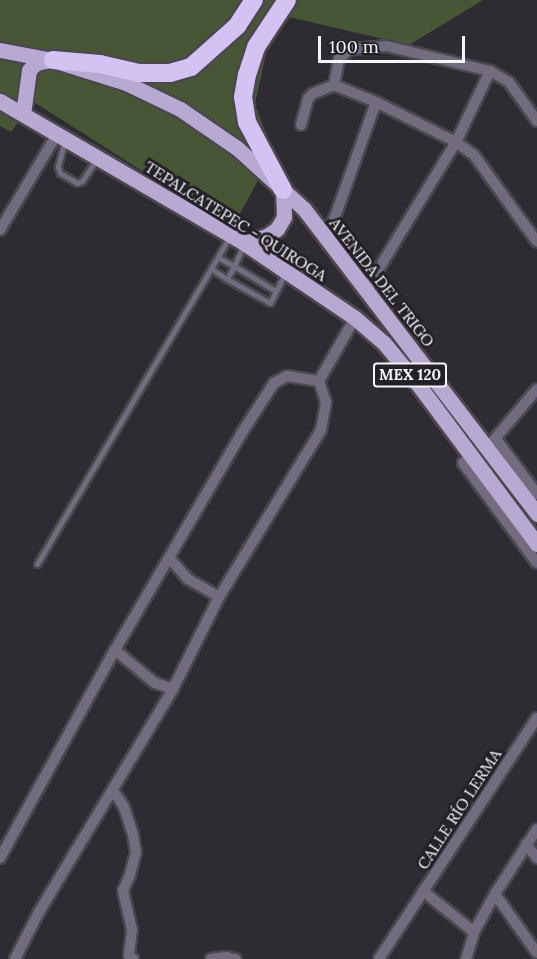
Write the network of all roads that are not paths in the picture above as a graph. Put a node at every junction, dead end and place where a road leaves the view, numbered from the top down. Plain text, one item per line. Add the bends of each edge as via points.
1 (254, 0) edge
2 (262, 0) edge
3 (287, 0) edge
4 (237, 26) junction
5 (0, 50) edge
6 (53, 60) junction
7 (490, 71) junction
8 (334, 85) junction
9 (0, 101) edge
10 (376, 102) junction
11 (23, 114) junction
12 (537, 121) edge
13 (301, 125) dead end
14 (61, 136) junction
15 (456, 142) junction
16 (98, 158) junction
17 (283, 190) junction
18 (0, 230) edge
19 (238, 239) junction
20 (325, 239) junction
21 (537, 242) edge
22 (219, 258) junction
23 (234, 266) junction
24 (212, 269) junction
25 (287, 270) junction
26 (252, 277) junction
27 (227, 279) junction
28 (245, 289) junction
29 (366, 290) junction
30 (276, 291) junction
31 (355, 318) junction
32 (398, 332) junction
33 (384, 343) junction
34 (319, 381) junction
35 (537, 389) edge
36 (491, 443) junction
37 (472, 455) junction
38 (537, 494) edge
39 (537, 514) edge
40 (537, 544) edge
41 (170, 559) junction
42 (537, 563) edge
43 (37, 564) dead end
44 (219, 597) junction
45 (115, 650) junction
46 (173, 689) junction
47 (537, 718) edge
48 (113, 790) junction
49 (537, 829) edge
50 (526, 844) junction
51 (0, 858) edge
52 (537, 858) edge
53 (423, 891) junction
54 (495, 894) junction
55 (474, 932) junction
56 (535, 946) edge
57 (466, 956) edge
58 (15, 959) edge
59 (133, 959) edge
60 (211, 959) edge
61 (236, 959) edge
62 (379, 959) edge

1 - 4 highway
2 - 4 highway
3 - 17 highway via 256,47 243,97 247,122
4 - 6 highway via 191,67 170,73 138,73 100,64
5 - 6 main road, MEX 120
6 - 11 main road via 36,63 29,70
6 - 17 main road, MEX 120 via 126,83 180,109 237,148
7 - 8 street via 387,46 350,49 339,59
7 - 12 street via 509,82
7 - 15 street
8 - 10 street
8 - 13 street via 312,94
9 - 11 main road, TEPALCATEPEC - QUIROGA / MEX 120
10 - 15 street
10 - 20 street
11 - 14 main road, TEPALCATEPEC - QUIROGA / MEX 120
14 - 16 main road, TEPALCATEPEC - QUIROGA / MEX 120
14 - 16 lane via 60,173 77,183
14 - 18 street
15 - 21 street via 474,155
15 - 29 street
16 - 19 main road, TEPALCATEPEC - QUIROGA / MEX 120
17 - 19 main road via 284,217 277,229 267,236
17 - 20 main road, AVENIDA DEL TRIGO / MEX 120 via 304,209
19 - 22 lane
19 - 23 lane
19 - 25 main road, TEPALCATEPEC - QUIROGA / MEX 120
20 - 29 main road, AVENIDA DEL TRIGO / MEX 120
22 - 23 lane
22 - 24 lane
23 - 26 lane
23 - 27 lane
24 - 27 lane
24 - 43 lane
25 - 30 lane
25 - 31 main road, TEPALCATEPEC - QUIROGA / MEX 120
26 - 28 lane
26 - 30 lane
27 - 28 lane
28 - 30 lane via 270,303
29 - 32 main road, AVENIDA DEL TRIGO / MEX 120
31 - 33 main road, TEPALCATEPEC - QUIROGA / MEX 120
31 - 34 street
32 - 33 main road
32 - 36 main road, AVENIDA DEL TRIGO / MEX 120
33 - 37 main road, TEPALCATEPEC - QUIROGA / MEX 120
34 - 41 street via 287,376 274,383
34 - 44 street via 326,402 321,430
35 - 36 street
36 - 38 street
36 - 39 main road, AVENIDA DEL TRIGO / MEX 120
37 - 40 main road, TEPALCATEPEC - QUIROGA / MEX 120
37 - 42 street via 463,462
41 - 44 street via 188,579
41 - 45 street
44 - 46 street
45 - 46 street via 155,683
45 - 51 street
46 - 48 street
47 - 53 street, CALLE RÍO LERMA
48 - 58 street
48 - 59 street via 124,807 136,852 123,891 132,930 129,956
49 - 50 street
50 - 52 street
50 - 54 street
53 - 55 street
53 - 62 street, CALLE RÍO LERMA
54 - 55 street
54 - 56 street
55 - 57 street
60 - 61 street

